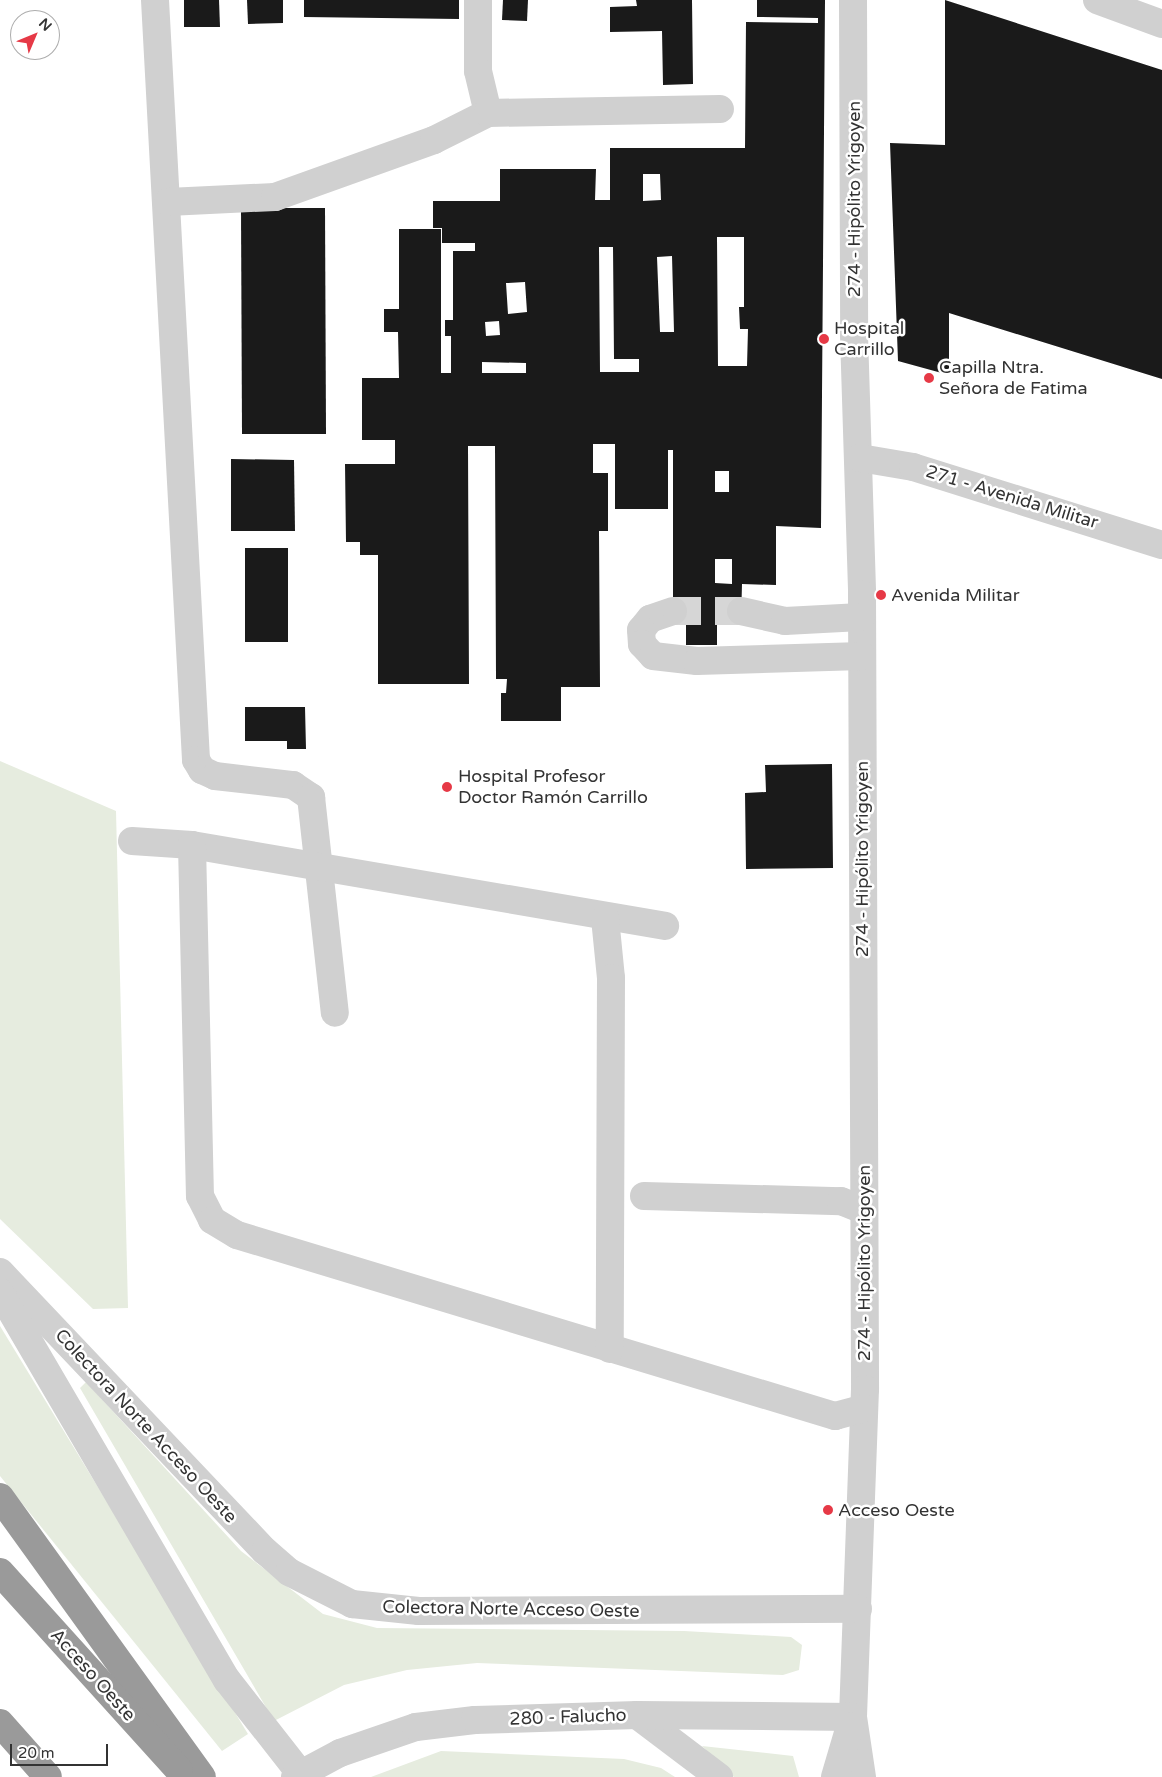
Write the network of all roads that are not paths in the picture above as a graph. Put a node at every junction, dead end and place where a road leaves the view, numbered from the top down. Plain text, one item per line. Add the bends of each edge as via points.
1 (155, 0) edge
2 (478, 0) edge
3 (853, 0) edge
4 (1097, 0) edge
5 (1162, 24) edge
6 (720, 109) dead end
7 (488, 114) junction
8 (168, 202) junction
9 (860, 458) junction
10 (1162, 544) edge
11 (673, 611) tunnel mouth
12 (741, 611) tunnel mouth
13 (861, 617) junction
14 (862, 656) junction
15 (132, 841) dead end
16 (192, 845) junction
17 (316, 865) junction
18 (605, 918) junction
19 (665, 926) dead end
20 (335, 1013) dead end
21 (644, 1196) dead end
22 (863, 1210) junction
23 (0, 1272) edge
24 (0, 1292) edge
25 (610, 1349) junction
26 (864, 1408) junction
27 (0, 1497) edge
28 (0, 1572) edge
29 (858, 1609) junction
30 (637, 1715) junction
31 (853, 1717) junction
32 (0, 1723) edge
33 (48, 1777) edge
34 (185, 1777) edge
35 (202, 1777) edge
36 (295, 1777) edge
37 (303, 1777) edge
38 (719, 1777) edge
39 (835, 1777) edge
40 (862, 1777) edge

1 - 8 street
2 - 7 street via 478,71
3 - 9 street, 274 - Hipólito Yrigoyen via 854,335
4 - 5 street
6 - 7 street
7 - 8 street via 434,140 276,197
8 - 17 street via 196,760 202,770 215,776 301,788 311,797
9 - 10 street, 271 - Avenida Militar via 913,466
9 - 13 street, 274 - Hipólito Yrigoyen
11 - 14 street via 650,619 641,630 642,644 653,656 697,661
12 - 13 street via 785,621
13 - 14 street, 274 - Hipólito Yrigoyen
14 - 22 street, 274 - Hipólito Yrigoyen
15 - 16 street
16 - 17 street
16 - 25 street via 200,1196 212,1220 237,1235
17 - 18 street
17 - 20 street
18 - 19 street
18 - 25 street via 611,978
21 - 22 street via 841,1201
22 - 26 street, 274 - Hipólito Yrigoyen
23 - 29 street, Colectora Norte Acceso Oeste via 265,1551 289,1572 352,1604 419,1611
24 - 37 street via 227,1680
25 - 26 street via 835,1416
26 - 29 street, 274 - Hipólito Yrigoyen
27 - 35 highway
28 - 34 highway, Acceso Oeste
29 - 31 street, 274 - Hipólito Yrigoyen
30 - 31 street, 280 - Falucho
30 - 36 street, 280 - Falucho via 475,1720 416,1726 374,1740
30 - 38 street
31 - 39 street, 274 - Hipólito Yrigoyen
31 - 40 street, 274 - Hipólito Yrigoyen
32 - 33 highway

